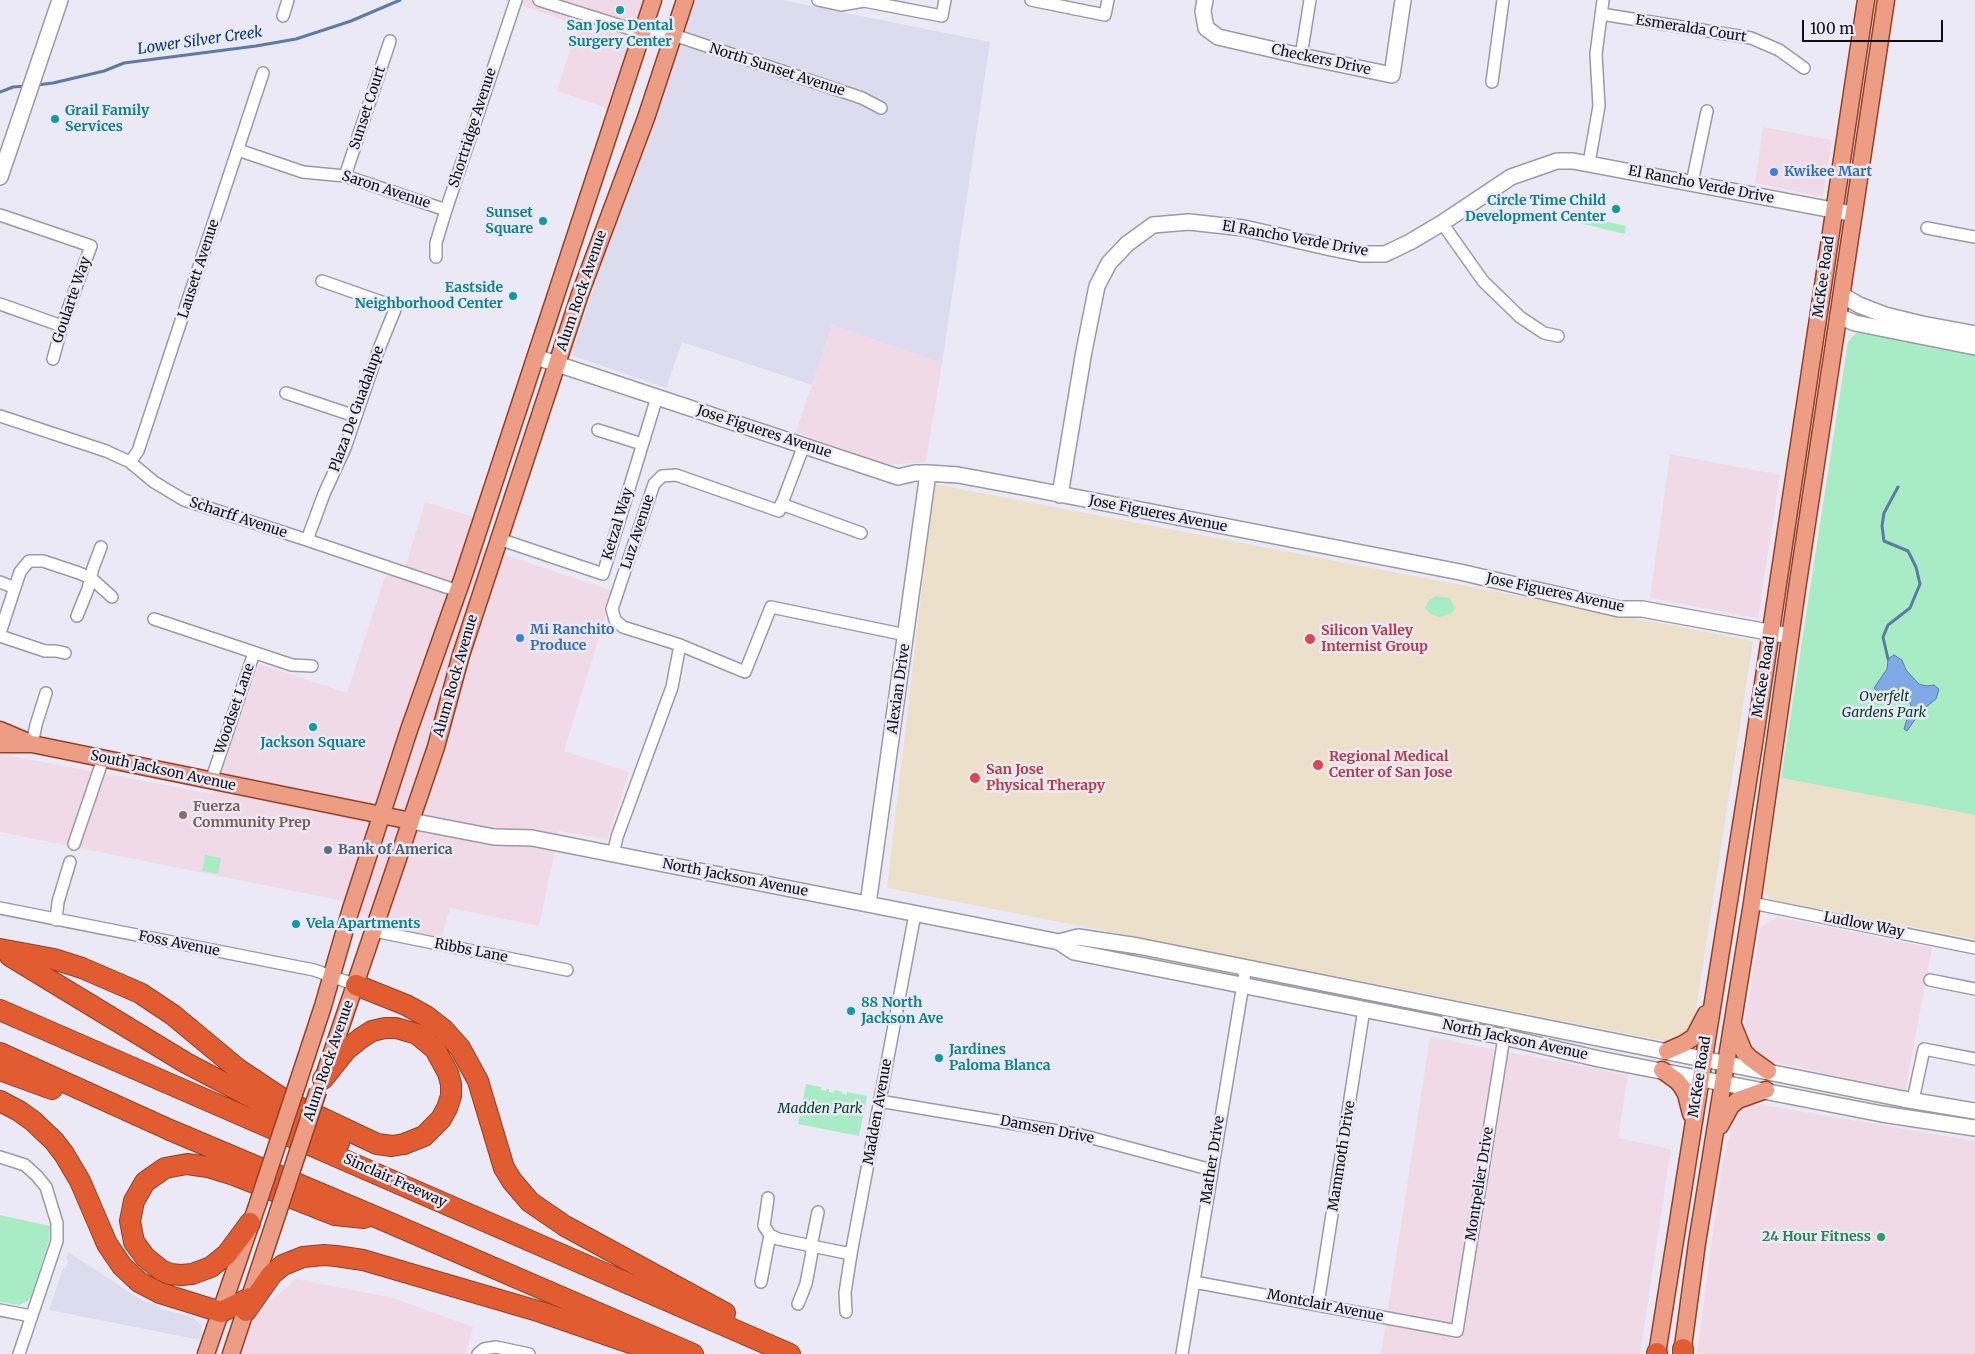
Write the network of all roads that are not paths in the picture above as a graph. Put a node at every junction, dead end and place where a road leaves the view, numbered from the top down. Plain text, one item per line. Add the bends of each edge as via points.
1 (60, 0) edge
2 (288, 0) edge
3 (516, 0) edge
4 (539, 0) edge
5 (653, 0) edge
6 (684, 0) edge
7 (820, 0) edge
8 (945, 0) edge
9 (1031, 0) edge
10 (1108, 0) edge
11 (1205, 0) edge
12 (1310, 0) edge
13 (1403, 0) edge
14 (1503, 0) edge
15 (1603, 0) edge
16 (1866, 0) edge
17 (1886, 0) edge
18 (1601, 14) junction
19 (282, 16) dead end
20 (644, 31) junction
21 (672, 36) junction
22 (390, 40) dead end
23 (1301, 56) junction
24 (1804, 68) dead end
25 (263, 73) dead end
26 (1492, 82) dead end
27 (881, 108) dead end
28 (1708, 111) dead end
29 (238, 150) junction
30 (1589, 163) junction
31 (345, 176) junction
32 (0, 178) edge
33 (1692, 182) junction
34 (446, 210) junction
35 (1834, 210) junction
36 (1854, 214) junction
37 (0, 215) edge
38 (1442, 223) junction
39 (1927, 228) dead end
40 (1975, 237) edge
41 (436, 257) dead end
42 (322, 281) dead end
43 (1842, 295) junction
44 (0, 304) edge
45 (1838, 316) junction
46 (62, 326) junction
47 (1975, 334) edge
48 (1558, 336) dead end
49 (1975, 347) edge
50 (536, 357) junction
51 (53, 359) dead end
52 (556, 364) junction
53 (286, 393) dead end
54 (657, 397) junction
55 (0, 416) edge
56 (355, 416) junction
57 (598, 430) dead end
58 (642, 444) junction
59 (804, 445) junction
60 (130, 462) junction
61 (928, 473) junction
62 (1060, 495) junction
63 (782, 504) junction
64 (861, 532) dead end
65 (499, 539) junction
66 (307, 540) junction
67 (101, 546) dead end
68 (91, 578) junction
69 (0, 582) edge
70 (15, 588) junction
71 (458, 591) junction
72 (112, 597) dead end
73 (77, 616) dead end
74 (154, 619) dead end
75 (1771, 633) junction
76 (0, 634) edge
77 (906, 635) junction
78 (1790, 636) junction
79 (680, 645) junction
80 (66, 653) dead end
81 (254, 654) junction
82 (312, 666) dead end
83 (46, 693) dead end
84 (0, 730) edge
85 (0, 744) edge
86 (32, 744) junction
87 (103, 759) junction
88 (211, 781) junction
89 (382, 816) junction
90 (411, 822) junction
91 (74, 844) dead end
92 (613, 854) junction
93 (70, 862) dead end
94 (1734, 869) junction
95 (1752, 903) junction
96 (868, 904) junction
97 (0, 908) edge
98 (915, 914) junction
99 (56, 920) junction
100 (374, 931) junction
101 (1059, 942) junction
102 (1975, 948) edge
103 (0, 950) edge
104 (1246, 966) junction
105 (567, 970) dead end
106 (332, 975) junction
107 (1930, 980) dead end
108 (356, 984) junction
109 (1243, 985) junction
110 (1975, 989) edge
111 (1712, 1003) junction
112 (1364, 1009) junction
113 (0, 1010) edge
114 (1515, 1020) junction
115 (1732, 1023) junction
116 (1478, 1031) junction
117 (1504, 1037) junction
118 (1667, 1052) junction
119 (0, 1053) edge
120 (1704, 1059) junction
121 (1975, 1059) edge
122 (1726, 1062) junction
123 (0, 1070) edge
124 (1662, 1070) junction
125 (1768, 1071) junction
126 (1700, 1078) junction
127 (1723, 1082) junction
128 (320, 1085) junction
129 (1766, 1090) junction
130 (1913, 1100) junction
131 (0, 1101) edge
132 (879, 1101) junction
133 (1975, 1111) edge
134 (1975, 1128) edge
135 (170, 1130) junction
136 (1692, 1130) junction
137 (1714, 1139) junction
138 (0, 1157) edge
139 (361, 1166) junction
140 (1212, 1170) junction
141 (768, 1198) dead end
142 (818, 1212) dead end
143 (383, 1220) junction
144 (250, 1223) junction
145 (770, 1235) junction
146 (811, 1246) junction
147 (851, 1254) junction
148 (760, 1282) dead end
149 (1194, 1282) junction
150 (248, 1304) junction
151 (798, 1304) dead end
152 (1318, 1304) junction
153 (0, 1310) edge
154 (221, 1312) junction
155 (846, 1312) dead end
156 (31, 1316) junction
157 (1457, 1331) joint
158 (1682, 1352) edge
159 (19, 1354) edge
160 (206, 1354) edge
161 (231, 1354) edge
162 (478, 1354) edge
163 (529, 1354) edge
164 (662, 1354) edge
165 (694, 1354) edge
166 (790, 1354) edge
167 (802, 1354) edge
168 (1182, 1354) edge
169 (1657, 1354) edge

1 - 32 street
2 - 19 street
3 - 34 street, Shortridge Avenue
4 - 20 street, North Sunset Avenue
5 - 20 main road, Alum Rock Avenue
6 - 21 main road, Alum Rock Avenue
7 - 8 street via 841,5 864,1 942,16
9 - 10 street via 1105,15
11 - 23 street, Checkers Drive via 1206,28 1218,37
12 - 23 street
13 - 23 street, Checkers Drive via 1392,75
14 - 26 street
15 - 18 street
16 - 35 main road, McKee Road
17 - 36 main road, McKee Road
18 - 24 street, Esmeralda Court via 1751,38 1779,50
18 - 30 street via 1596,54 1599,106
20 - 21 street, North Sunset Avenue
20 - 50 main road, Alum Rock Avenue
21 - 27 street, North Sunset Avenue via 862,98
21 - 52 main road, Alum Rock Avenue via 646,118
22 - 31 street, Sunset Court
25 - 29 street, Lausett Avenue
28 - 33 street
29 - 31 street, Saron Avenue via 303,172
29 - 60 street, Lausett Avenue via 138,451
30 - 33 street, El Rancho Verde Drive
30 - 38 street, El Rancho Verde Drive via 1557,161 1511,177
31 - 34 street, Saron Avenue
33 - 35 street, El Rancho Verde Drive
34 - 41 street, Shortridge Avenue via 436,243
35 - 36 street, El Rancho Verde Drive
35 - 75 main road, McKee Road
36 - 43 main road, McKee Road
37 - 46 street, Goularte Way via 91,246
38 - 48 street via 1484,281 1520,316 1544,333
38 - 62 street, El Rancho Verde Drive via 1385,254 1362,254 1244,228 1189,222 1152,225 1109,263 1097,286
39 - 40 street
42 - 56 street, Plaza De Guadalupe via 396,307
43 - 45 main road, McKee Road
43 - 47 street via 1885,315
44 - 46 street
45 - 49 street via 1855,323
45 - 78 main road, McKee Road
46 - 51 street, Goularte Way
50 - 52 street, Jose Figueres Avenue
50 - 71 main road, Alum Rock Avenue
52 - 54 street, Jose Figueres Avenue
52 - 65 main road, Alum Rock Avenue
53 - 56 street
54 - 58 street, Ketzal Way
54 - 59 street, Jose Figueres Avenue
55 - 60 street, Scharff Avenue
56 - 66 street, Plaza De Guadalupe
57 - 58 street
58 - 65 street, Ketzal Way via 603,574
59 - 61 street, Jose Figueres Avenue via 898,477
59 - 63 street
60 - 66 street, Scharff Avenue via 154,482 184,500
61 - 62 street, Jose Figueres Avenue
61 - 77 street, Alexian Drive
62 - 75 street, Jose Figueres Avenue via 1460,572 1620,609 1642,608
63 - 64 street, Luz Avenue
63 - 79 street, Luz Avenue via 779,511 676,475 662,476 654,484 612,609 615,620 623,627
65 - 90 main road, Alum Rock Avenue
66 - 71 street, Scharff Avenue
67 - 68 street
68 - 70 street via 44,561 29,561 20,572
68 - 72 street
68 - 73 street
69 - 70 street
70 - 76 street
71 - 89 main road, Alum Rock Avenue
74 - 81 street, Woodset Lane
75 - 78 street, Jose Figueres Avenue
75 - 94 main road, McKee Road
76 - 80 street via 45,651
77 - 79 street, Luz Avenue via 771,607 744,672
77 - 96 street, Alexian Drive
78 - 95 main road, McKee Road
79 - 92 street via 672,687
81 - 82 street via 292,665
81 - 88 street, Woodset Lane
83 - 86 street
84 - 86 main road, South Jackson Avenue
85 - 86 main road, South Jackson Avenue
86 - 87 main road, South Jackson Avenue
87 - 88 main road, South Jackson Avenue
87 - 91 street
88 - 89 main road, South Jackson Avenue
89 - 90 main road, South Jackson Avenue
89 - 106 main road, Alum Rock Avenue
90 - 92 street, North Jackson Avenue via 494,837 532,838
90 - 100 main road, Alum Rock Avenue
92 - 96 street, North Jackson Avenue
93 - 99 street
94 - 95 main road via 1742,878 1743,897
94 - 111 main road, McKee Road
95 - 102 street, Ludlow Way
95 - 115 main road, McKee Road
96 - 98 street, North Jackson Avenue
97 - 99 street, Foss Avenue
98 - 101 street, North Jackson Avenue
98 - 132 street, Madden Avenue
99 - 106 street, Foss Avenue
100 - 105 street, Ribbs Lane
100 - 108 main road, Alum Rock Avenue
101 - 104 street, North Jackson Avenue via 1078,937
101 - 109 street, North Jackson Avenue via 1074,952
103 - 128 highway via 54,959 102,976 146,997 238,1069 286,1101 377,1144 404,1144 424,1136 441,1119 451,1096 448,1073 435,1049 417,1034 396,1028 372,1031 361,1038 346,1050
103 - 139 highway via 186,1063 340,1143
104 - 109 street, Mather Drive
104 - 114 street, North Jackson Avenue
106 - 108 street, Foss Avenue
106 - 144 main road, Alum Rock Avenue, bridge
107 - 110 street
108 - 128 main road, Alum Rock Avenue
108 - 167 highway via 426,1016 456,1043 478,1081 504,1168 530,1202 565,1226
109 - 112 street, North Jackson Avenue
109 - 140 street, Mather Drive
111 - 118 main road via 1694,1037
111 - 120 main road, McKee Road
112 - 116 street, North Jackson Avenue
112 - 152 street, Mammoth Drive
113 - 139 highway, Sinclair Freeway
114 - 116 street via 1506,1027
114 - 118 street, North Jackson Avenue
115 - 122 main road, McKee Road
115 - 125 main road via 1744,1052
116 - 117 street, North Jackson Avenue
117 - 124 street, North Jackson Avenue
117 - 157 street, Montpelier Drive
118 - 120 street, North Jackson Avenue
119 - 135 highway
120 - 122 street, North Jackson Avenue
120 - 126 main road, McKee Road
121 - 130 street via 1924,1050
122 - 125 street, North Jackson Avenue
122 - 127 main road, McKee Road
123 - 135 highway
124 - 126 street, North Jackson Avenue
124 - 136 main road via 1677,1081 1686,1094 1691,1108
125 - 130 street, North Jackson Avenue
126 - 127 street, North Jackson Avenue
126 - 136 main road, McKee Road
127 - 129 street, North Jackson Avenue
127 - 137 main road, McKee Road
128 - 150 main road, Alum Rock Avenue, bridge
129 - 134 street, North Jackson Avenue via 1882,1114
129 - 137 main road via 1740,1098 1731,1106
130 - 133 street, North Jackson Avenue
131 - 154 highway via 33,1121 64,1154 80,1181 107,1244 138,1282 160,1293
132 - 140 street, Damsen Drive via 1081,1135
132 - 147 street, Madden Avenue
135 - 143 highway
136 - 169 main road, McKee Road
137 - 158 main road, McKee Road
138 - 156 street via 25,1165 37,1176 46,1187 58,1223 57,1241
139 - 166 highway, Sinclair Freeway
140 - 149 street, Mather Drive
141 - 145 street via 764,1226
142 - 146 street
143 - 144 highway via 335,1215 227,1173 208,1167 176,1164 145,1182 134,1201 130,1221 134,1242 145,1257 161,1270 180,1275 211,1267 227,1254
143 - 165 highway
144 - 154 main road, Alum Rock Avenue
145 - 146 street
145 - 148 street
146 - 147 street
146 - 151 street via 806,1284
147 - 155 street, Madden Avenue via 845,1293
149 - 152 street, Montclair Avenue
149 - 168 street, Mather Drive
150 - 154 highway
150 - 161 main road, Alum Rock Avenue
150 - 164 highway via 283,1265 303,1257 336,1256 363,1260 533,1309
152 - 157 street, Montclair Avenue
153 - 156 street
154 - 160 main road, Alum Rock Avenue
156 - 159 street
162 - 163 street via 496,1347

